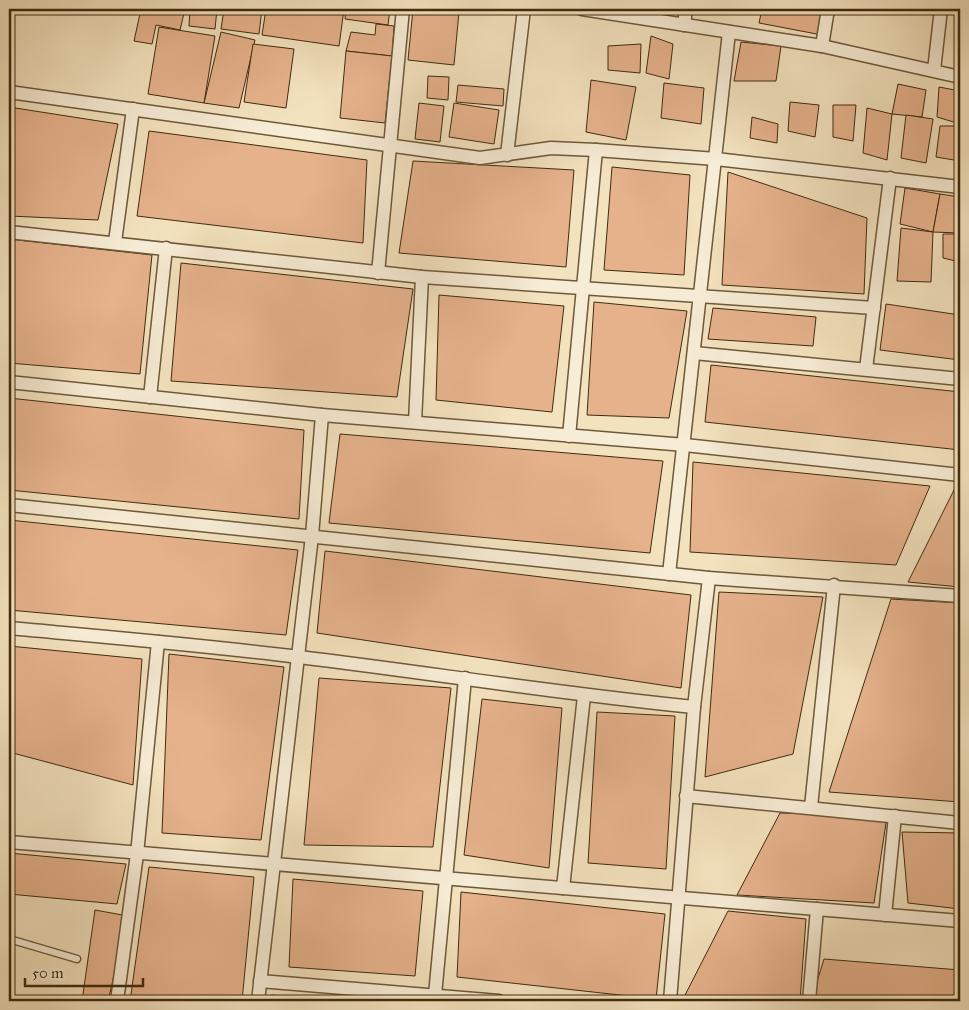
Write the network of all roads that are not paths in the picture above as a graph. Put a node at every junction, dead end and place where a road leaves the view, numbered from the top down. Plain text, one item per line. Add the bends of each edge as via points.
1 (403, 9) edge
2 (524, 9) edge
3 (582, 9) edge
4 (686, 9) edge
5 (828, 9) edge
6 (941, 9) edge
7 (684, 25) junction
8 (729, 32) junction
9 (822, 46) junction
10 (934, 70) junction
11 (960, 77) edge
12 (9, 92) edge
13 (133, 109) junction
14 (390, 146) junction
15 (596, 150) junction
16 (507, 155) junction
17 (716, 159) junction
18 (890, 178) junction
19 (960, 187) edge
20 (9, 232) edge
21 (115, 242) junction
22 (166, 248) junction
23 (378, 273) junction
24 (422, 277) junction
25 (583, 288) junction
26 (701, 296) junction
27 (874, 308) junction
28 (694, 352) junction
29 (866, 369) junction
30 (960, 379) edge
31 (9, 382) edge
32 (150, 397) junction
33 (322, 415) junction
34 (415, 422) junction
35 (569, 436) junction
36 (685, 445) junction
37 (960, 475) edge
38 (9, 505) edge
39 (312, 536) junction
40 (669, 574) junction
41 (710, 578) junction
42 (834, 585) junction
43 (960, 596) edge
44 (9, 628) edge
45 (158, 642) junction
46 (298, 657) junction
47 (465, 678) junction
48 (584, 696) junction
49 (694, 708) junction
50 (686, 796) junction
51 (811, 807) junction
52 (895, 816) junction
53 (960, 824) edge
54 (9, 842) edge
55 (137, 854) junction
56 (275, 863) junction
57 (445, 877) junction
58 (563, 888) junction
59 (679, 897) junction
60 (817, 909) junction
61 (885, 915) junction
62 (960, 921) edge
63 (9, 939) edge
64 (77, 959) dead end
65 (260, 981) junction
66 (442, 997) edge
67 (117, 1001) edge
68 (258, 1001) edge
69 (499, 1001) edge
70 (670, 1001) edge
71 (809, 1001) edge

1 - 14 street
2 - 16 street
3 - 7 street
4 - 7 street
5 - 9 street
6 - 10 street
7 - 8 street
8 - 9 street
8 - 17 street
9 - 10 street
10 - 11 street
12 - 13 street
13 - 14 street
13 - 21 street
14 - 16 street via 480,158
14 - 23 street
15 - 16 street via 551,148
15 - 17 street
15 - 25 street
17 - 18 street
17 - 26 street
18 - 19 street
18 - 27 street
20 - 21 street
21 - 22 street
22 - 23 street
22 - 32 street
23 - 24 street
24 - 25 street
24 - 34 street
25 - 26 street
25 - 35 street
26 - 27 street
26 - 28 street
27 - 29 street
28 - 29 street
28 - 36 street
29 - 30 street
31 - 32 street
32 - 33 street
33 - 34 street
33 - 39 street
34 - 35 street
35 - 36 street
36 - 37 street
36 - 40 street
38 - 39 street
39 - 40 street
39 - 46 street
40 - 41 street
41 - 42 street
41 - 49 street
42 - 43 street
42 - 51 street
44 - 45 street
45 - 46 street
45 - 55 street
46 - 47 street
46 - 56 street
47 - 48 street
47 - 57 street
48 - 49 street
48 - 58 street
49 - 50 street
50 - 51 street
50 - 59 street
51 - 52 street
52 - 53 street
52 - 61 street
54 - 55 street
55 - 56 street
55 - 67 street
56 - 57 street
56 - 65 street
57 - 58 street
57 - 66 street
58 - 59 street
59 - 60 street
59 - 70 street
60 - 61 street
60 - 71 street
61 - 62 street
63 - 64 lane
65 - 66 street
65 - 68 street
66 - 69 street

